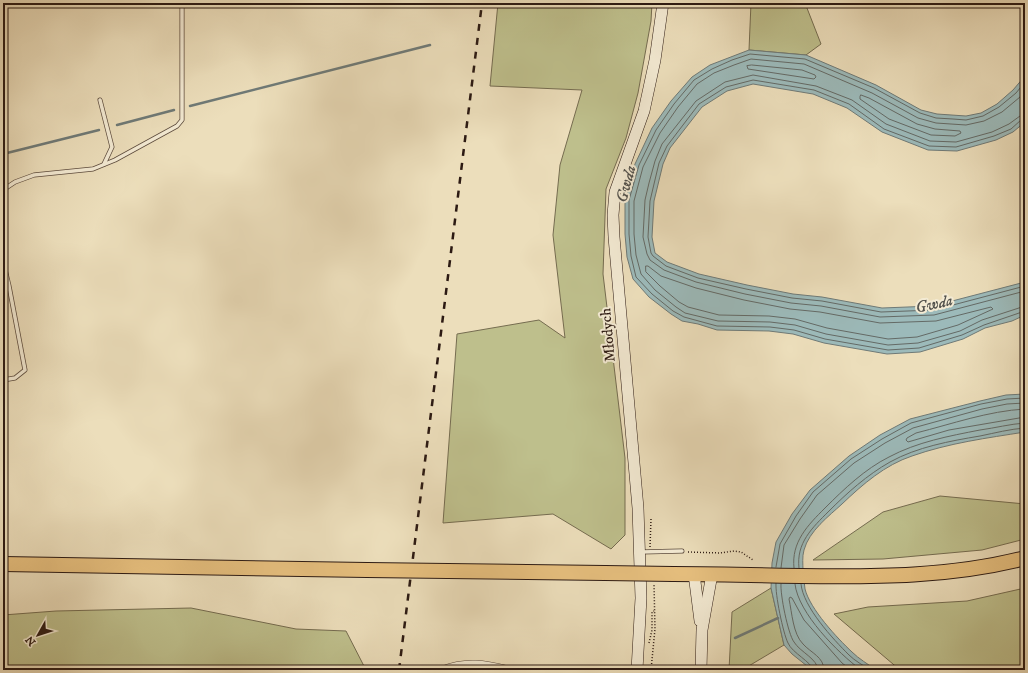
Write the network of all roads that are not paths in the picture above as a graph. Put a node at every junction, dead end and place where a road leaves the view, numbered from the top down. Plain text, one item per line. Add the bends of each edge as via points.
1 (182, 3) edge
2 (663, 3) edge
3 (100, 100) dead end
4 (104, 164) junction
5 (3, 190) edge
6 (3, 261) edge
7 (3, 380) edge
8 (682, 551) road end
9 (645, 552) junction
10 (1025, 558) edge
11 (3, 564) edge
12 (694, 574) junction
13 (712, 574) junction
14 (702, 630) junction
15 (442, 670) edge
16 (510, 670) edge
17 (637, 670) edge
18 (701, 670) edge

1 - 4 lane via 182,120 177,126 137,149
2 - 9 street, Młodych via 655,60 644,110 613,199 614,237 635,470
3 - 4 lane via 112,147
4 - 5 lane via 93,169 34,176 15,182
6 - 7 lane via 25,370 16,378
8 - 9 lane
9 - 17 street, Młodych
10 - 13 highway via 942,573 881,577
11 - 12 highway, bridge
12 - 13 highway
12 - 14 street
13 - 14 street
14 - 18 street
15 - 16 street via 472,663

